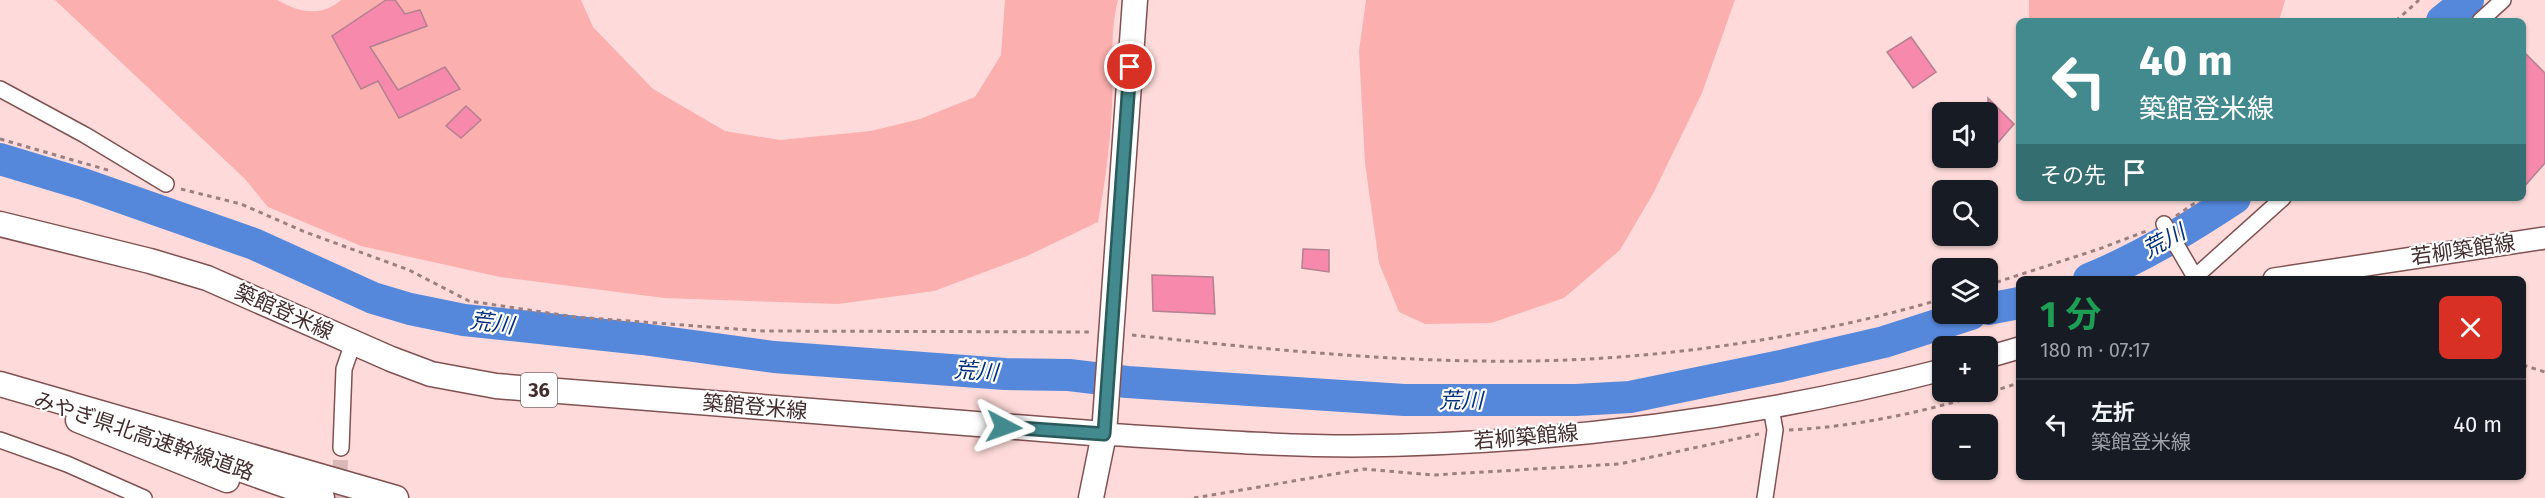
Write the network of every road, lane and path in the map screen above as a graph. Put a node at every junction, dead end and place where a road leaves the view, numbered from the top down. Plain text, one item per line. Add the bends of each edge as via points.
1 (1135, 0) edge
2 (2419, 0) edge
3 (2503, 0) edge
4 (2400, 18) edge
5 (2483, 18) edge
6 (0, 89) edge
7 (0, 139) edge
8 (120, 173) dead end
9 (166, 184) joint
10 (2198, 201) edge
11 (2279, 201) edge
12 (0, 224) edge
13 (2164, 224) junction
14 (2545, 238) edge
15 (2193, 274) edge
16 (2294, 276) edge
17 (1998, 282) edge
18 (1932, 302) edge
19 (1110, 337) junction
20 (353, 343) junction
21 (2016, 349) edge
22 (1998, 354) edge
23 (2526, 366) edge
24 (1932, 372) edge
25 (2545, 372) edge
26 (0, 386) edge
27 (1771, 408) junction
28 (1104, 422) junction
29 (0, 440) edge
30 (341, 448) tunnel mouth
31 (1098, 470) junction
32 (144, 498) edge
33 (271, 498) edge
34 (322, 498) edge
35 (396, 498) edge
36 (1091, 498) edge
37 (1098, 498) edge
38 (1765, 498) edge

1 - 19 main road
2 - 4 path
3 - 5 street
6 - 9 street
7 - 8 path
9 - 19 path via 241,204 409,270 469,301 575,317 763,331
10 - 13 path
11 - 15 street
12 - 20 main road, 築館登米線 / 36 via 207,278
13 - 15 street
13 - 17 path
14 - 16 main road, 若柳築館線
18 - 19 path via 1881,317 1763,339 1629,357 1530,361 1399,359
19 - 28 main road
20 - 28 main road, 築館登米線 / 36 via 431,374 496,386
20 - 30 street via 344,369
21 - 22 main road
23 - 25 path
24 - 27 main road, 若柳築館線
26 - 33 main road
26 - 34 main road, みやぎ県北高速幹線道路
26 - 35 main road
27 - 28 main road, 若柳築館線 via 1536,438 1427,444 1285,445
27 - 38 street via 1775,430
28 - 31 main road
29 - 32 street
31 - 36 main road
31 - 37 main road

